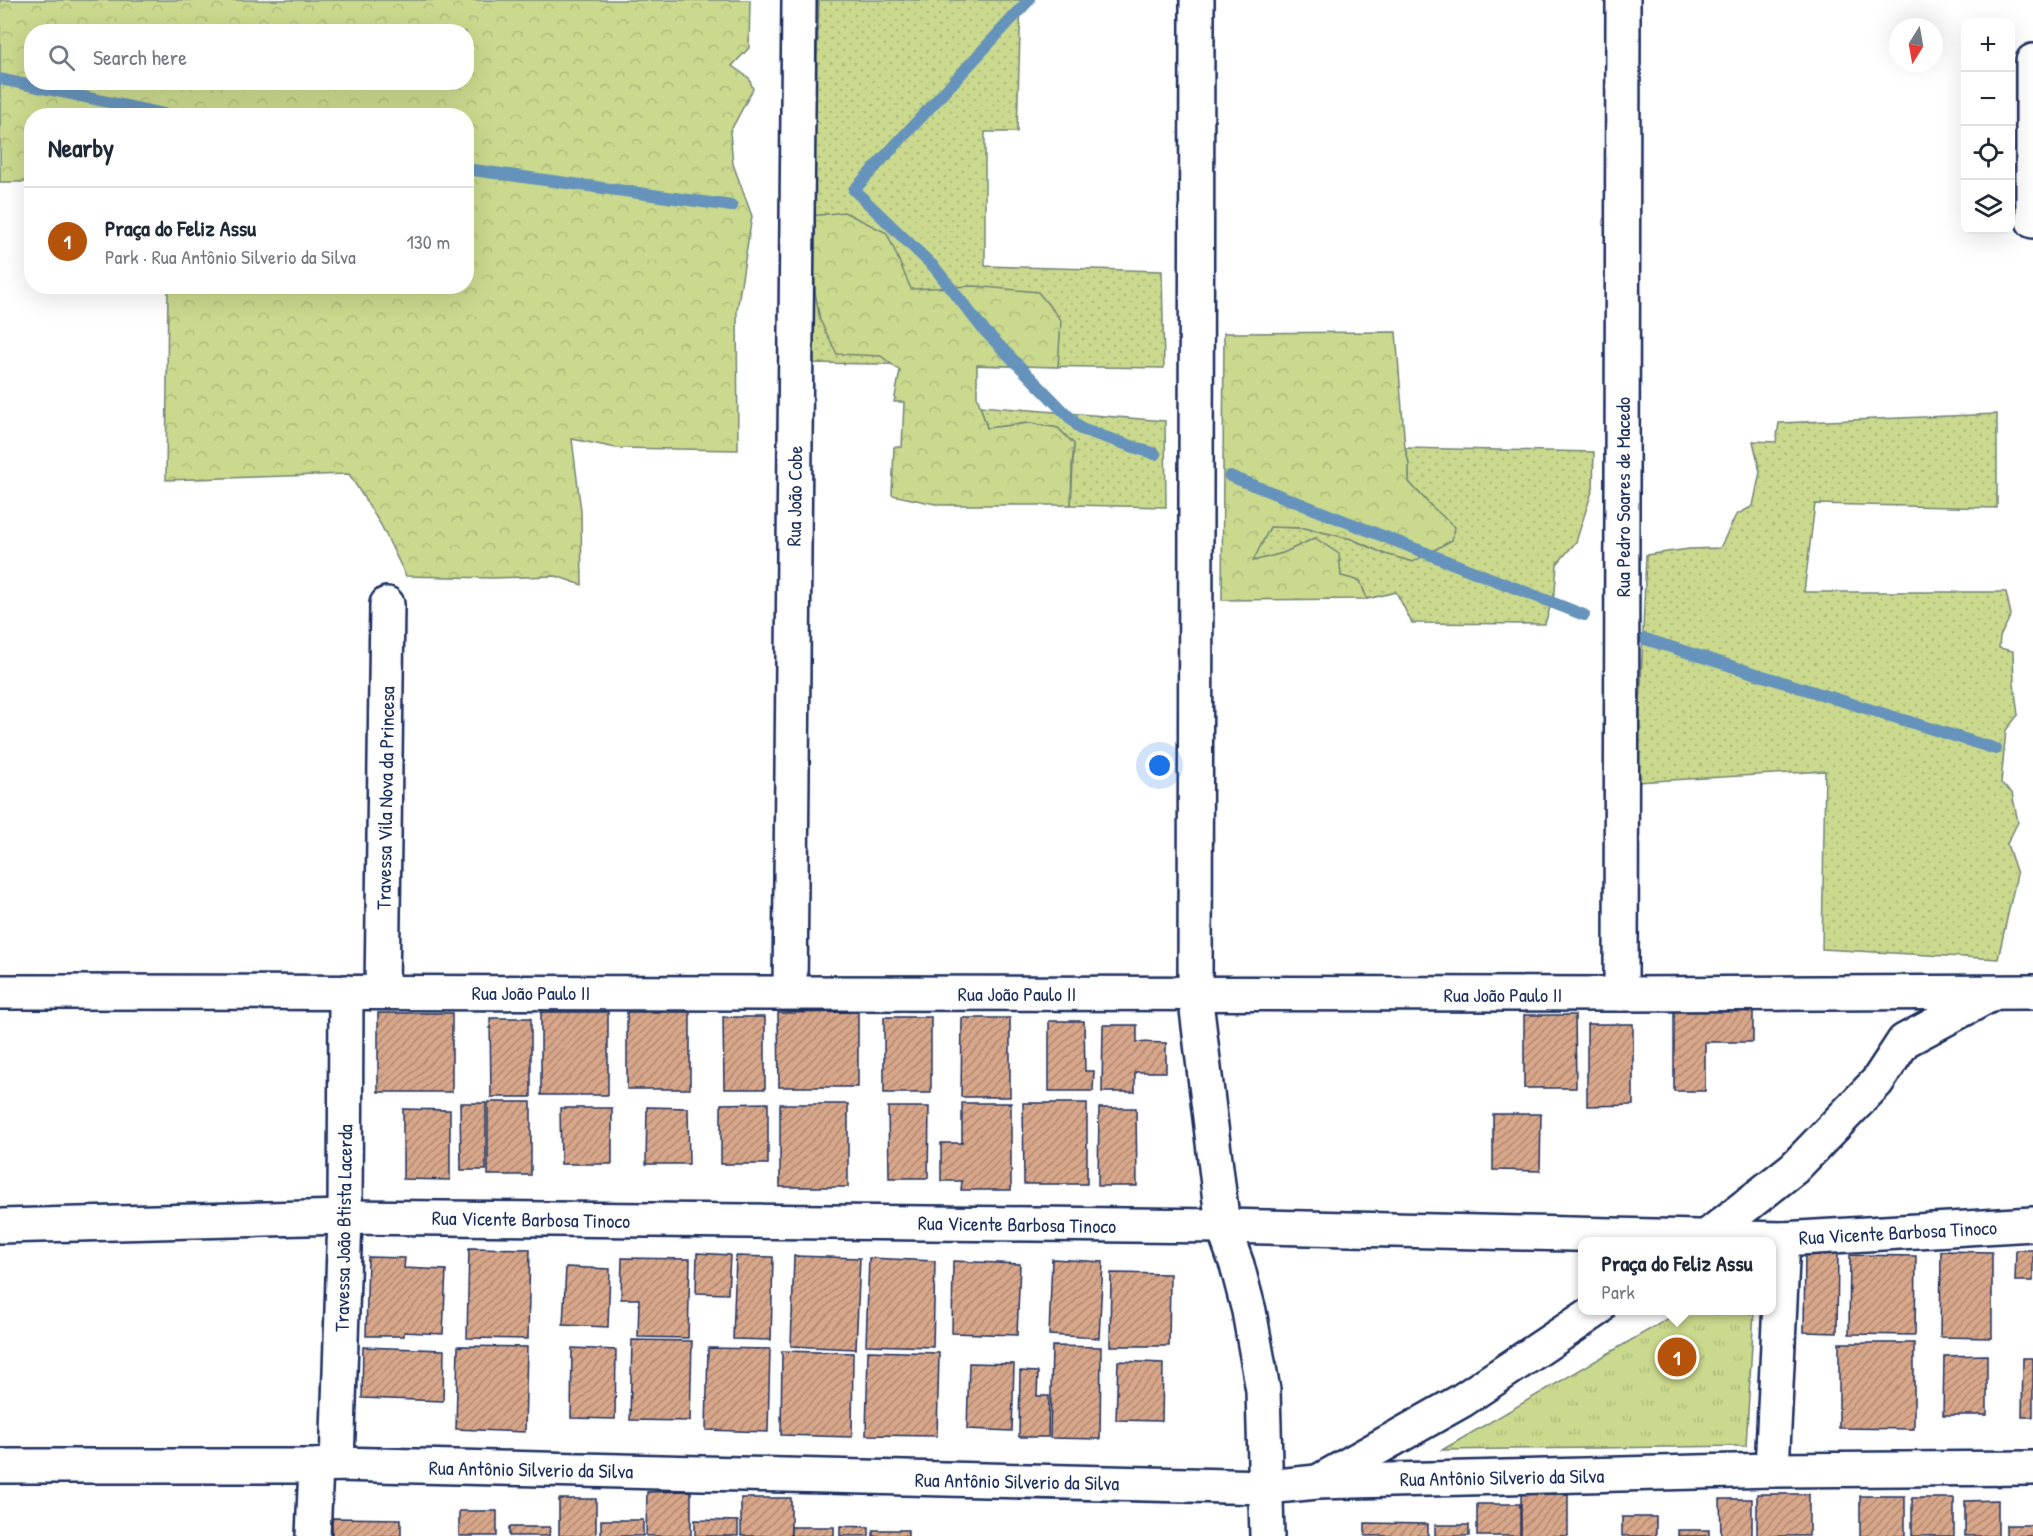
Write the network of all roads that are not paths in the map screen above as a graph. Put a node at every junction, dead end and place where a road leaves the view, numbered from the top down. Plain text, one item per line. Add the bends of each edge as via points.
1 (799, 0) edge
2 (1197, 0) edge
3 (1623, 0) edge
4 (2033, 61) edge
5 (2033, 203) edge
6 (2033, 221) edge
7 (387, 604) dead end
8 (1997, 991) junction
9 (0, 992) edge
10 (346, 992) junction
11 (382, 992) junction
12 (2033, 992) edge
13 (790, 993) junction
14 (1195, 993) junction
15 (1621, 994) junction
16 (345, 1217) junction
17 (2033, 1224) edge
18 (0, 1226) edge
19 (1223, 1226) junction
20 (1629, 1237) edge
21 (1706, 1237) edge
22 (1776, 1239) edge
23 (1783, 1239) junction
24 (1591, 1315) edge
25 (327, 1465) junction
26 (0, 1467) edge
27 (2033, 1468) edge
28 (1772, 1470) junction
29 (1317, 1482) junction
30 (1267, 1488) junction
31 (313, 1536) edge
32 (1267, 1536) edge

1 - 13 street, Rua João Cobe
2 - 14 street
3 - 15 street, Rua Pedro Soares de Macedo
4 - 5 street
5 - 6 street
7 - 11 street, Travessa Vila Nova da Princesa
8 - 12 street, Rua João Paulo II
8 - 15 street, Rua João Paulo II
8 - 21 street via 1904,1041 1877,1082 1794,1168
9 - 10 street, Rua João Paulo II
10 - 11 street, Rua João Paulo II
10 - 16 street, Travessa João Btista Lacerda
11 - 13 street, Rua João Paulo II
13 - 14 street, Rua João Paulo II
14 - 15 street, Rua João Paulo II
14 - 19 street
16 - 18 street, Rua Vicente Barbosa Tinoco
16 - 19 street, Rua Vicente Barbosa Tinoco
16 - 25 street, Travessa João Btista Lacerda
17 - 23 street, Rua Vicente Barbosa Tinoco
19 - 20 street, Rua Vicente Barbosa Tinoco
19 - 30 street via 1249,1311 1263,1390
22 - 23 street, Rua Vicente Barbosa Tinoco
23 - 28 street
24 - 29 street via 1461,1401
25 - 26 street, Rua Antônio Silverio da Silva
25 - 30 street, Rua Antônio Silverio da Silva
25 - 31 street, Travessa João Btista Lacerda
27 - 28 street, Rua Antônio Silverio da Silva
28 - 29 street, Rua Antônio Silverio da Silva
29 - 30 street, Rua Antônio Silverio da Silva
30 - 32 street

